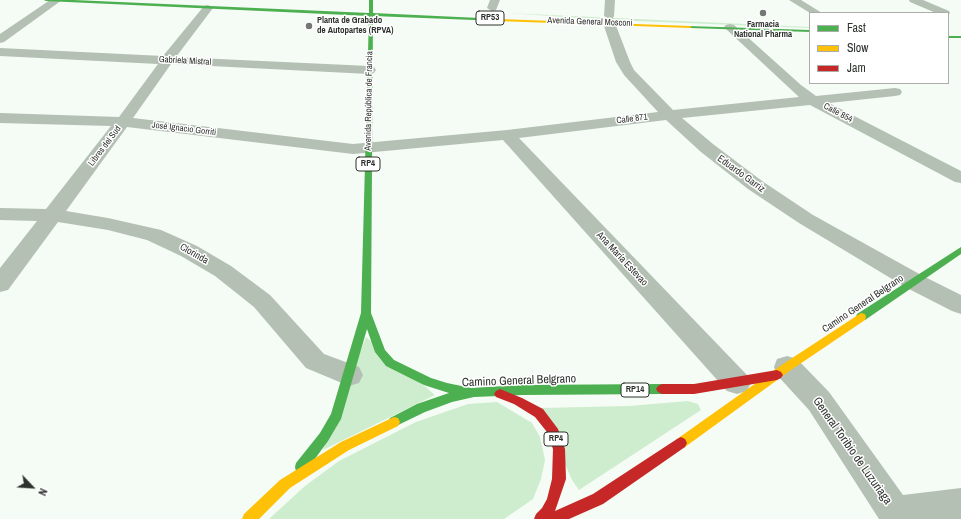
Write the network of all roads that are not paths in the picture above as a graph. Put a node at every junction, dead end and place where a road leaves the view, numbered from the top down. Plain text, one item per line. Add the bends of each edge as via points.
1 (46, 0) edge
2 (56, 0) edge
3 (610, 0) edge
4 (794, 0) edge
5 (914, 0) edge
6 (74, 1) junction
7 (371, 5) edge
8 (208, 8) junction
9 (815, 12) edge
10 (942, 12) edge
11 (563, 13) dead end
12 (609, 20) junction
13 (809, 26) edge
14 (730, 27) junction
15 (809, 31) edge
16 (949, 32) edge
17 (961, 32) edge
18 (949, 37) edge
19 (961, 37) edge
20 (0, 39) edge
21 (0, 52) edge
22 (166, 60) junction
23 (369, 70) junction
24 (896, 92) dead end
25 (812, 100) junction
26 (669, 115) junction
27 (0, 118) edge
28 (123, 122) junction
29 (508, 134) junction
30 (368, 148) junction
31 (961, 178) edge
32 (0, 214) edge
33 (52, 215) junction
34 (961, 250) edge
35 (915, 282) junction
36 (0, 284) edge
37 (961, 305) edge
38 (366, 313) junction
39 (782, 371) junction
40 (349, 376) junction
41 (737, 383) junction
42 (474, 392) junction
43 (491, 392) junction
44 (284, 484) junction
45 (267, 503) junction
46 (961, 504) edge
47 (897, 516) edge
48 (250, 519) edge
49 (257, 519) edge
50 (541, 519) edge
51 (553, 519) edge

1 - 2 main road, RP53
2 - 6 main road, RP53
2 - 20 street
3 - 12 street
4 - 9 street
5 - 10 street
6 - 7 main road, RP53
6 - 8 main road, RP53
7 - 8 main road, RP53
7 - 12 main road, RP53 via 502,11
7 - 23 main road, Avenida República de Francia / RP4
8 - 22 street, Libres del Sud
11 - 12 main road, Avenida General Mosconi / RP53
12 - 13 main road, Avenida General Mosconi / RP53
12 - 14 main road, Avenida General Mosconi / RP53
12 - 26 street, Eduardo Garriz via 626,67
14 - 15 main road, Avenida General Mosconi / RP53
14 - 25 street, Calle 854
16 - 17 main road
18 - 19 main road
21 - 22 street, Gabriela Mistral
22 - 23 street, Gabriela Mistral
22 - 28 street, Libres del Sud
23 - 30 main road, Avenida República de Francia / RP4
24 - 25 street, Calle 871
25 - 26 street, Calle 871
25 - 31 street, Calle 854
26 - 29 street, Calle 871
26 - 35 street, Eduardo Garriz via 761,189
27 - 28 street, José Ignacio Gorriti
28 - 30 street, José Ignacio Gorriti via 343,148
28 - 33 street, Libres del Sud
29 - 30 street, Calle 871
29 - 41 street, Ana María Estevao
30 - 38 main road, Avenida República de Francia / RP4
32 - 33 street, Clorinda
33 - 36 street, Libres del Sud
33 - 40 street, Clorinda via 154,235 189,251 223,271 262,301 315,361
34 - 35 main road, Camino General Belgrano / RP14
35 - 37 street, Eduardo Garriz
35 - 39 main road, Camino General Belgrano / RP14
38 - 40 main road, Avenida República de Francia / RP4
38 - 42 main road, Avenida República de Francia / RP4 via 380,352 390,362 428,382
39 - 41 main road, Camino General Belgrano / RP14
39 - 47 street, General Toribio de Luzuriaga via 819,401
39 - 51 main road, Camino General Belgrano / RP14 via 598,499
40 - 44 main road, Avenida República de Francia / RP4 via 337,415 324,437 309,458
41 - 43 main road, Camino General Belgrano / RP14 via 694,389
42 - 43 main road, Camino General Belgrano / RP4
42 - 44 main road, Camino General Belgrano / RP4 via 450,397 395,420 345,446
43 - 50 main road, RP4 via 518,400 538,413 552,429 556,438 559,449 559,479 554,500
44 - 45 main road, Camino General Belgrano / RP4
45 - 48 main road, Camino General Belgrano
45 - 49 main road, RP4
46 - 47 street

